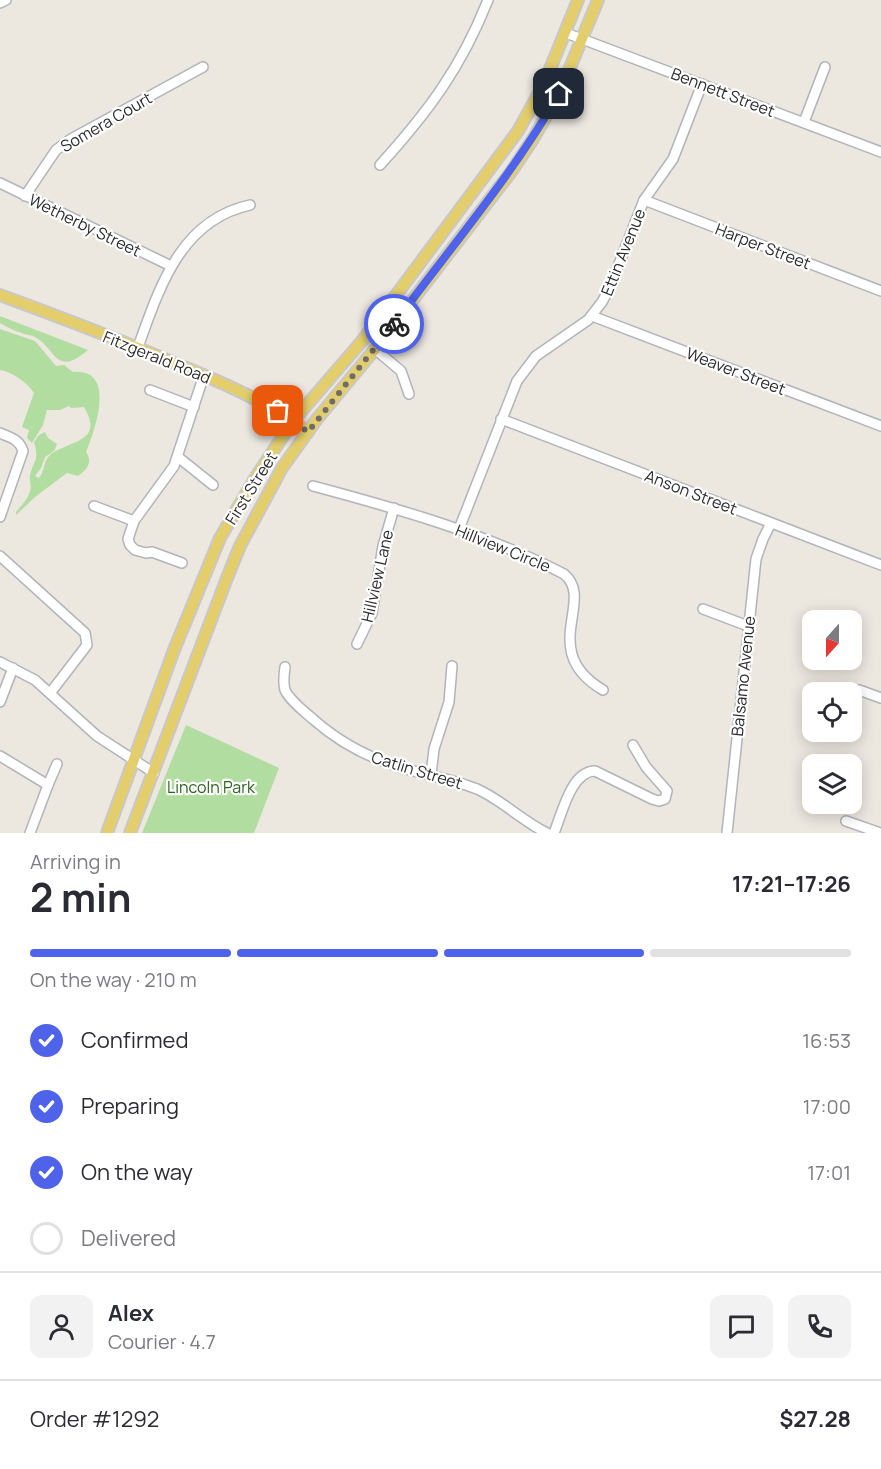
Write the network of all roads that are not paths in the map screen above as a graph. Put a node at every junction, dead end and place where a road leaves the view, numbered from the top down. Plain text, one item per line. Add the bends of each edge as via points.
1 (6, 0) edge
2 (488, 0) edge
3 (578, 0) edge
4 (598, 0) edge
5 (0, 3) edge
6 (566, 33) junction
7 (583, 39) junction
8 (203, 67) dead end
9 (825, 67) dead end
10 (702, 84) junction
11 (804, 122) junction
12 (881, 152) edge
13 (380, 165) dead end
14 (0, 183) edge
15 (25, 196) junction
16 (644, 200) junction
17 (250, 206) dead end
18 (171, 266) junction
19 (881, 291) edge
20 (0, 295) edge
21 (592, 316) junction
22 (138, 347) junction
23 (375, 349) junction
24 (204, 375) junction
25 (150, 390) dead end
26 (409, 394) dead end
27 (194, 407) junction
28 (501, 419) junction
29 (293, 421) junction
30 (881, 426) edge
31 (308, 432) junction
32 (0, 434) edge
33 (178, 457) junction
34 (213, 485) dead end
35 (313, 486) dead end
36 (94, 506) dead end
37 (393, 508) junction
38 (0, 517) edge
39 (134, 521) junction
40 (771, 522) junction
41 (459, 529) junction
42 (0, 556) edge
43 (182, 563) dead end
44 (881, 565) edge
45 (703, 609) dead end
46 (748, 626) junction
47 (357, 644) dead end
48 (0, 662) edge
49 (452, 666) dead end
50 (285, 667) dead end
51 (13, 668) junction
52 (603, 690) dead end
53 (862, 691) edge
54 (51, 693) junction
55 (881, 698) edge
56 (0, 702) edge
57 (633, 744) dead end
58 (0, 756) edge
59 (134, 761) junction
60 (57, 764) dead end
61 (154, 773) junction
62 (431, 774) junction
63 (48, 785) junction
64 (846, 820) dead end
65 (30, 833) edge
66 (107, 833) edge
67 (130, 833) edge
68 (547, 833) edge
69 (554, 833) edge
70 (727, 833) edge
71 (880, 833) edge

1 - 5 street
2 - 13 street via 451,76 414,128
3 - 6 main road, First Street
4 - 7 main road, First Street
6 - 7 street, Bennett Street
6 - 29 main road, First Street via 518,131 362,341
7 - 10 street, Bennett Street
7 - 23 main road, First Street via 559,94 533,139
8 - 15 street, Somera Court via 71,139 56,150
9 - 11 street
10 - 11 street, Bennett Street
10 - 16 street, Ettin Avenue via 673,159
11 - 12 street, Bennett Street
14 - 15 street, Wetherby Street
15 - 18 street, Wetherby Street
16 - 19 street, Harper Street
16 - 21 street, Ettin Avenue via 610,288
17 - 18 street via 205,227
18 - 22 street
20 - 22 main road, Fitzgerald Road
21 - 28 street, Ettin Avenue via 526,368
21 - 30 street, Weaver Street
22 - 24 main road, Fitzgerald Road
23 - 26 street via 401,370
23 - 31 main road, First Street
24 - 27 street
24 - 29 main road, Fitzgerald Road
25 - 27 street
27 - 33 street
28 - 40 street, Anson Street
28 - 41 street, Ettin Avenue
29 - 31 main road, Fitzgerald Road
29 - 59 main road, First Street via 220,538
31 - 61 main road, First Street via 282,468 240,546
32 - 38 street via 16,439 23,451
33 - 34 street
33 - 39 street
35 - 37 street, Hillview Circle
36 - 39 street
37 - 41 street, Hillview Circle
37 - 47 street, Hillview Lane via 372,613
39 - 43 street via 128,538 135,550
40 - 44 street, Anson Street
40 - 46 street, Balsamo Avenue via 756,559
41 - 52 street, Hillview Circle via 545,564 570,579 575,592 569,634 572,654 583,675
42 - 54 street via 85,633 87,645
45 - 46 street
46 - 70 street, Balsamo Avenue
48 - 51 street
49 - 62 street via 449,702 434,749
50 - 62 street, Catlin Street via 286,691 326,731 376,759
51 - 54 street
51 - 56 street
53 - 55 street
54 - 59 street via 97,736
57 - 69 street via 667,791 665,800 652,800 595,771 585,772 574,782
58 - 63 street
59 - 61 street
59 - 66 main road, First Street
60 - 63 street
61 - 67 main road, First Street
62 - 68 street, Catlin Street via 479,790
63 - 65 street
64 - 71 street

